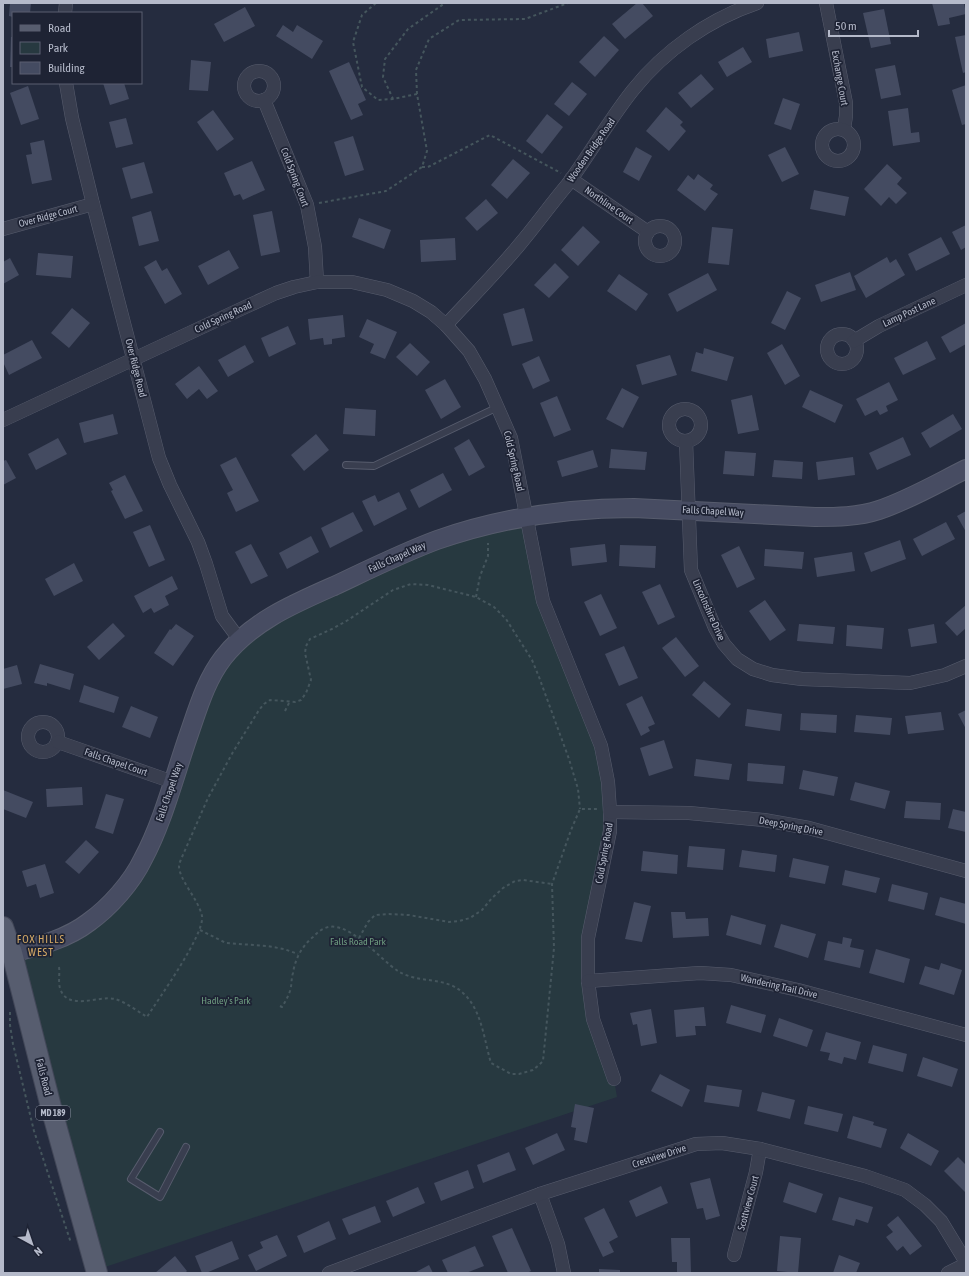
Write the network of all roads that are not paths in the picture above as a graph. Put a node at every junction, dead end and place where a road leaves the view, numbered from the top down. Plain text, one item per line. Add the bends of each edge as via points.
1 (757, 3) edge
2 (826, 3) edge
3 (66, 84) edge
4 (264, 100) dead end
5 (844, 129) dead end
6 (571, 179) junction
7 (93, 204) junction
8 (3, 228) edge
9 (648, 232) dead end
10 (317, 282) junction
11 (966, 285) edge
12 (446, 325) junction
13 (854, 341) dead end
14 (134, 359) junction
15 (498, 407) junction
16 (3, 420) edge
17 (686, 441) dead end
18 (346, 465) dead end
19 (966, 469) edge
20 (689, 510) junction
21 (526, 516) junction
22 (239, 639) junction
23 (966, 666) edge
24 (58, 742) dead end
25 (173, 782) junction
26 (610, 812) junction
27 (966, 870) edge
28 (3, 926) edge
29 (8, 953) edge
30 (588, 981) junction
31 (966, 1035) edge
32 (614, 1079) dead end
33 (160, 1132) dead end
34 (186, 1147) dead end
35 (760, 1149) junction
36 (540, 1194) junction
37 (734, 1256) dead end
38 (966, 1263) edge
39 (356, 1268) edge
40 (97, 1273) edge
41 (329, 1273) edge
42 (564, 1273) edge
43 (948, 1273) edge

1 - 6 street, Wooden Bridge Road via 712,22 680,44 656,66 633,90
2 - 5 street, Exchange Court via 846,103
3 - 7 street, Over Ridge Road
4 - 10 street, Cold Spring Court via 307,205 315,247
6 - 9 street, Northline Court
6 - 12 street, Wooden Bridge Road via 519,245
7 - 8 street, Over Ridge Court
7 - 14 street, Over Ridge Road
10 - 12 street, Cold Spring Road via 352,282 387,290 413,301
10 - 14 street, Cold Spring Road via 276,293
11 - 13 street, Lamp Post Lane via 879,326
12 - 15 street, Cold Spring Road via 458,336 475,360
14 - 16 street, Cold Spring Road
14 - 22 street, Over Ridge Road via 159,458 198,542 222,616
15 - 18 lane via 374,466
15 - 21 street, Cold Spring Road via 511,438
17 - 20 street, Lincolnshire Drive
19 - 20 street, Falls Chapel Way via 900,502 856,515 836,517
20 - 21 street, Falls Chapel Way via 604,508
20 - 23 street, Lincolnshire Drive via 691,570 724,644 737,659 753,670 802,679 910,683 945,675
21 - 22 street, Falls Chapel Way via 436,540 288,607
21 - 26 street, Cold Spring Road via 543,601 601,746 608,782
22 - 25 street, Falls Chapel Way via 210,679
24 - 25 street, Falls Chapel Court
25 - 29 street, Falls Chapel Way via 138,869 113,900 89,923 76,930 36,947
26 - 27 street, Deep Spring Drive via 690,813 764,820 809,828
26 - 30 street, Cold Spring Road via 610,831 588,938
28 - 29 main road, Falls Road / MD 189
29 - 40 main road, Falls Road / MD 189
30 - 31 street, Wandering Trail Drive via 700,973 731,975 798,990
30 - 32 street, Cold Spring Road via 593,1018
33 - 34 lane via 131,1180 160,1197
35 - 36 street, Crestview Drive via 722,1143 696,1144
35 - 37 street, Scottview Court
35 - 38 street, Crestview Drive via 865,1176 905,1190 941,1220
36 - 39 street, Crestview Drive
36 - 42 street via 558,1244
38 - 43 street
39 - 41 street, Crestview Drive

